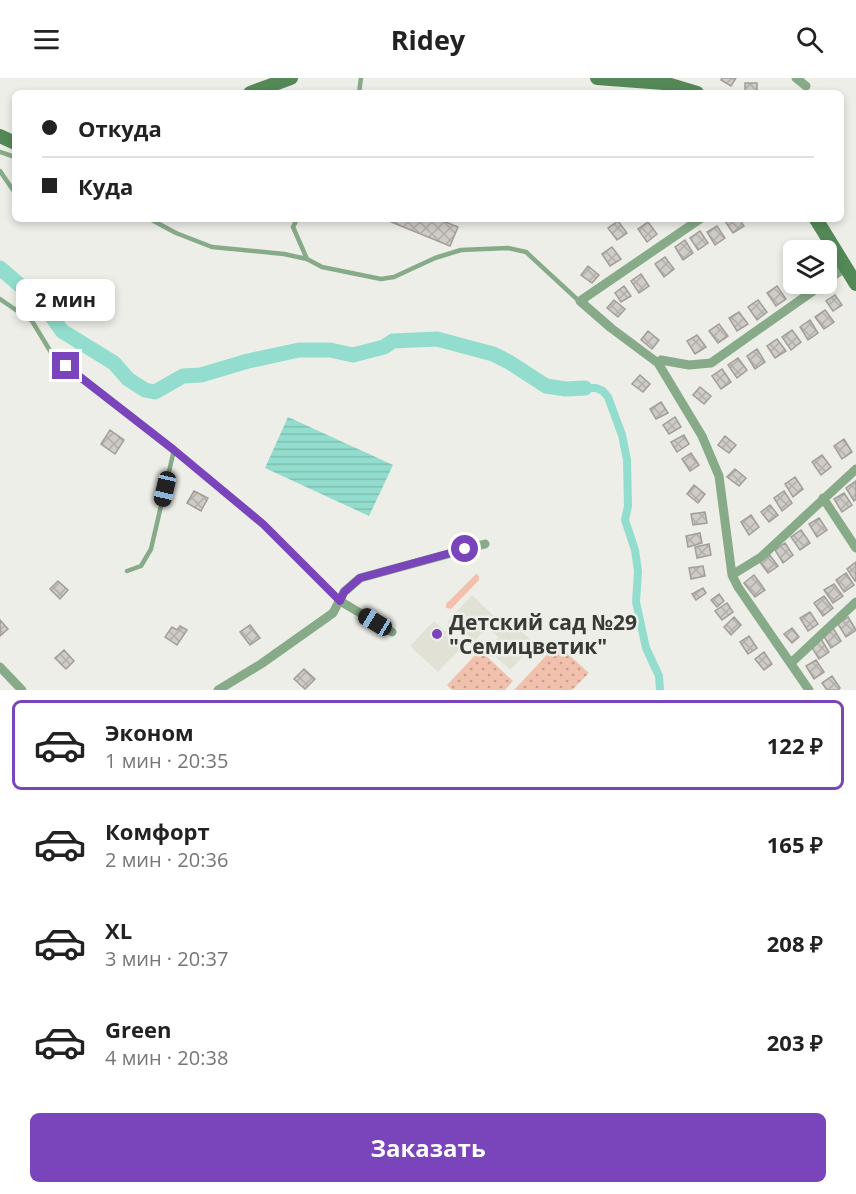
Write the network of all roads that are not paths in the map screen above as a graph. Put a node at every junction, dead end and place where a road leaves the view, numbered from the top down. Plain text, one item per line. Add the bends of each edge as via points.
1 (291, 78) edge
2 (597, 78) edge
3 (796, 78) edge
4 (665, 81) edge
5 (806, 86) dead end
6 (258, 90) edge
7 (689, 90) edge
8 (0, 171) edge
9 (12, 189) edge
10 (156, 222) edge
11 (295, 222) edge
12 (696, 222) edge
13 (818, 222) edge
14 (307, 260) junction
15 (846, 267) junction
16 (837, 273) edge
17 (856, 284) edge
18 (808, 294) edge
19 (0, 299) edge
20 (580, 301) junction
21 (658, 363) junction
22 (174, 450) junction
23 (856, 469) edge
24 (823, 498) junction
25 (485, 544) dead end
26 (856, 548) edge
27 (127, 571) dead end
28 (732, 574) junction
29 (340, 601) junction
30 (856, 602) edge
31 (392, 632) dead end
32 (791, 663) junction
33 (0, 667) edge
34 (22, 690) edge
35 (218, 690) edge
36 (809, 690) edge

1 - 6 main road
2 - 4 main road
3 - 5 street
4 - 7 main road
8 - 9 lane
10 - 14 lane via 212,247
11 - 14 lane via 292,227
12 - 20 street
13 - 15 main road
14 - 20 lane via 322,267 381,279 461,250 508,248 526,252
15 - 16 street
15 - 17 main road
18 - 21 street via 711,363
19 - 22 lane via 32,321 52,354
20 - 21 street
21 - 28 street via 702,436 719,476
22 - 27 lane via 151,549 141,566
22 - 29 lane via 263,524
23 - 24 street
24 - 26 street
24 - 28 street via 761,557
25 - 29 street via 360,578
28 - 32 street
29 - 31 street
29 - 35 street via 333,613
30 - 32 street
32 - 36 street
33 - 34 street

